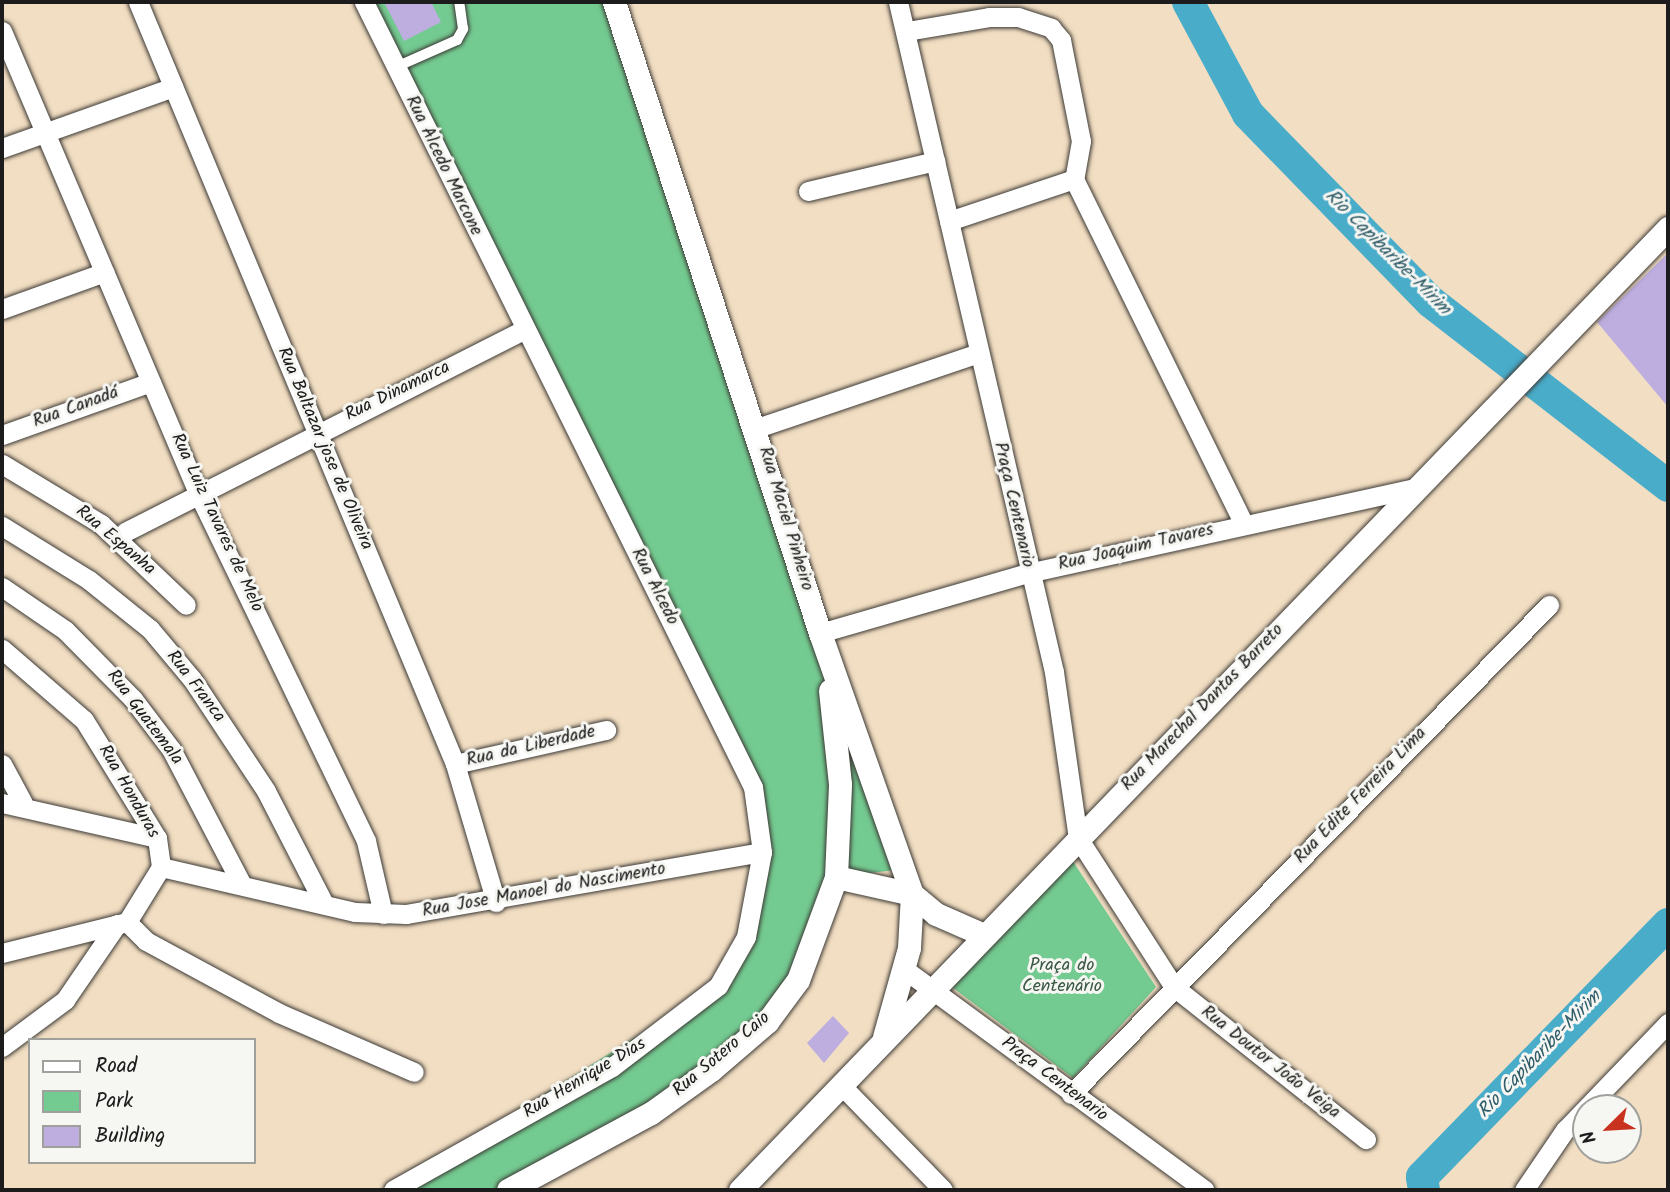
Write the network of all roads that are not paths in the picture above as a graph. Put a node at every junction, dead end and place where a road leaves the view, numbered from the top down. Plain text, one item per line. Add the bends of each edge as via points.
1 (138, 2) edge
2 (364, 2) edge
3 (458, 2) edge
4 (614, 2) edge
5 (898, 2) edge
6 (1018, 9) edge
7 (2, 31) edge
8 (907, 31) junction
9 (396, 67) junction
10 (173, 87) junction
11 (45, 132) junction
12 (2, 148) edge
13 (936, 161) junction
14 (1074, 179) junction
15 (808, 191) dead end
16 (949, 221) junction
17 (1668, 228) edge
18 (105, 272) junction
19 (2, 309) edge
20 (523, 330) junction
21 (978, 353) junction
22 (151, 382) junction
23 (757, 429) junction
24 (317, 432) junction
25 (2, 435) edge
26 (2, 464) edge
27 (1416, 488) junction
28 (199, 495) junction
29 (1243, 523) junction
30 (2, 526) edge
31 (125, 532) dead end
32 (1028, 573) junction
33 (2, 587) edge
34 (186, 605) dead end
35 (1549, 605) dead end
36 (820, 632) junction
37 (2, 649) edge
38 (606, 730) dead end
39 (2, 764) edge
40 (455, 764) junction
41 (2, 803) edge
42 (23, 803) junction
43 (157, 838) junction
44 (1078, 838) junction
45 (762, 852) junction
46 (161, 867) junction
47 (836, 877) junction
48 (242, 885) junction
49 (912, 894) junction
50 (496, 902) junction
51 (324, 904) junction
52 (383, 914) junction
53 (122, 923) junction
54 (984, 935) junction
55 (2, 953) edge
56 (904, 969) junction
57 (1174, 987) junction
58 (933, 989) junction
59 (1668, 1023) edge
60 (883, 1040) junction
61 (2, 1047) edge
62 (414, 1072) dead end
63 (841, 1085) junction
64 (1071, 1094) junction
65 (1366, 1139) dead end
66 (393, 1190) edge
67 (508, 1190) edge
68 (740, 1190) edge
69 (943, 1190) edge
70 (1205, 1190) edge
71 (1524, 1190) edge

1 - 10 street, Rua Baltazar jose de Oliveira
2 - 9 street, Rua Alcedo Marcone
3 - 9 lane via 463,29 457,40
4 - 23 street, Rua Maciel Pinheiro
5 - 8 street, Praça Centenario
6 - 8 street
6 - 14 street via 1061,40 1081,141
7 - 11 street, Rua Luiz Tavares de Melo
8 - 13 street, Praça Centenario
9 - 20 street, Rua Alcedo Marcone
10 - 11 street
10 - 24 street, Rua Baltazar jose de Oliveira
11 - 12 street
11 - 18 street, Rua Luiz Tavares de Melo
13 - 15 street
13 - 16 street, Praça Centenario
14 - 16 street
14 - 29 street
16 - 21 street, Praça Centenario
17 - 27 street, Rua Marechal Dantas Barreto
18 - 19 street
18 - 22 street, Rua Luiz Tavares de Melo
20 - 24 street, Rua Dinamarca
20 - 45 street, Rua Alcedo via 753,787
21 - 23 street
21 - 32 street, Praça Centenario
22 - 25 street, Rua Canadá
22 - 28 street, Rua Luiz Tavares de Melo
23 - 36 street, Rua Maciel Pinheiro
24 - 28 street, Rua Dinamarca
24 - 40 street, Rua Baltazar jose de Oliveira
26 - 34 street, Rua Espanha via 101,524
27 - 29 street, Rua Joaquim Tavares
27 - 44 street, Rua Marechal Dantas Barreto
28 - 31 street, Rua Dinamarca
28 - 52 street, Rua Luiz Tavares de Melo via 366,841
29 - 32 street, Rua Joaquim Tavares
30 - 51 street, Rua Franca via 89,580 150,629 192,679 266,791
32 - 36 street, Rua Joaquim Tavares
32 - 44 street, Praça Centenario via 1063,719
33 - 48 street, Rua Guatemala via 65,630 133,699 171,749
35 - 57 street, Rua Edite Ferreira Lima
36 - 47 street, Rua Sotero Caio via 839,770
36 - 49 street, Rua Maciel Pinheiro
37 - 43 street, Rua Honduras via 84,720
38 - 40 street, Rua da Liberdade
39 - 42 street
40 - 50 street, Rua Baltazar jose de Oliveira
41 - 42 street
42 - 43 street
43 - 46 street, Rua Honduras
44 - 54 street, Rua Marechal Dantas Barreto
44 - 57 street, Praça Centenario
45 - 50 street, Rua Jose Manoel do Nascimento
45 - 66 street, Rua Henrique Dias via 746,937 718,986 612,1067
46 - 48 street, Rua Jose Manoel do Nascimento
46 - 53 street
47 - 49 street
47 - 67 street, Rua Sotero Caio via 813,949 767,1021 651,1112
48 - 51 street, Rua Jose Manoel do Nascimento
49 - 54 street via 936,914
49 - 56 street, Rua Maciel Pinheiro
50 - 52 street, Rua Jose Manoel do Nascimento
51 - 52 street, Rua Jose Manoel do Nascimento
53 - 55 street
53 - 61 street via 65,1000
53 - 62 street via 146,941 279,1013
54 - 58 street, Rua Marechal Dantas Barreto
56 - 58 street, Praça Centenario
56 - 60 street, Rua Maciel Pinheiro
57 - 64 street, Rua Edite Ferreira Lima
57 - 65 street, Rua Doutor João Veiga
58 - 60 street, Rua Marechal Dantas Barreto
58 - 64 street, Praça Centenario
59 - 71 street via 1564,1130
60 - 63 street, Rua Marechal Dantas Barreto
63 - 68 street, Rua Marechal Dantas Barreto
63 - 69 street
64 - 70 street, Praça Centenario

